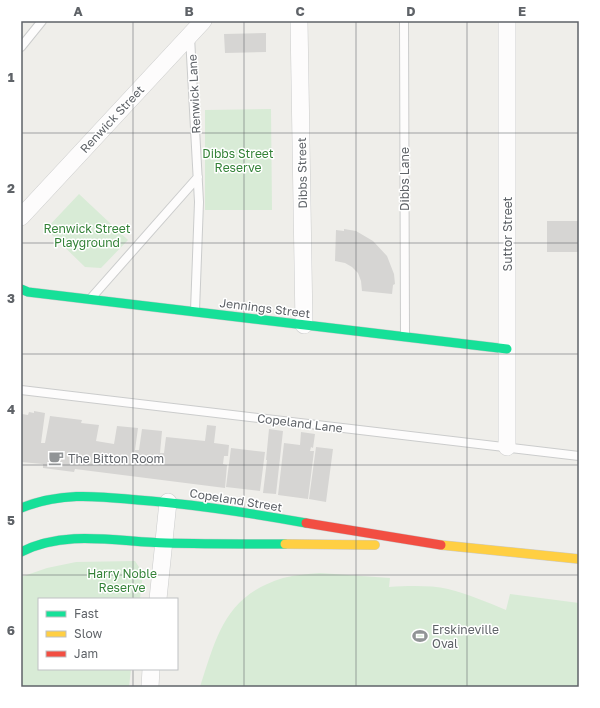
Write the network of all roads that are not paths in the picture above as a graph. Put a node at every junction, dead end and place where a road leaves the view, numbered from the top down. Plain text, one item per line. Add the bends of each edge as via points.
1 (42, 21) edge
2 (203, 21) edge
3 (299, 21) edge
4 (404, 21) edge
5 (507, 21) edge
6 (190, 34) junction
7 (21, 47) edge
8 (198, 177) junction
9 (21, 217) edge
10 (21, 289) edge
11 (90, 299) junction
12 (195, 312) junction
13 (304, 325) junction
14 (405, 337) junction
15 (507, 349) junction
16 (21, 390) edge
17 (507, 447) junction
18 (579, 456) edge
19 (168, 502) junction
20 (21, 508) edge
21 (164, 542) junction
22 (448, 546) junction
23 (21, 552) edge
24 (579, 559) edge
25 (158, 598) edge
26 (152, 670) edge
27 (150, 687) edge

1 - 7 lane
2 - 6 street, Renwick Street
3 - 13 street, Dibbs Street
4 - 14 lane, Dibbs Lane
5 - 15 street, Suttor Street
6 - 8 lane, Renwick Lane
6 - 9 street, Renwick Street
8 - 11 lane
8 - 12 lane, Renwick Lane
10 - 11 main road, Jennings Street
11 - 12 main road, Jennings Street
12 - 13 main road, Jennings Street
13 - 14 main road, Jennings Street
14 - 15 main road, Jennings Street
15 - 17 street, Suttor Street
16 - 17 lane, Copeland Lane
17 - 18 lane, Copeland Lane
19 - 20 main road, Copeland Street via 88,496 62,497 39,501
19 - 21 street
19 - 22 main road, Copeland Street
21 - 22 main road, Copeland Street
21 - 23 main road, Copeland Street via 92,538 63,540 31,547
21 - 25 street
22 - 24 main road, Copeland Street
26 - 27 street

